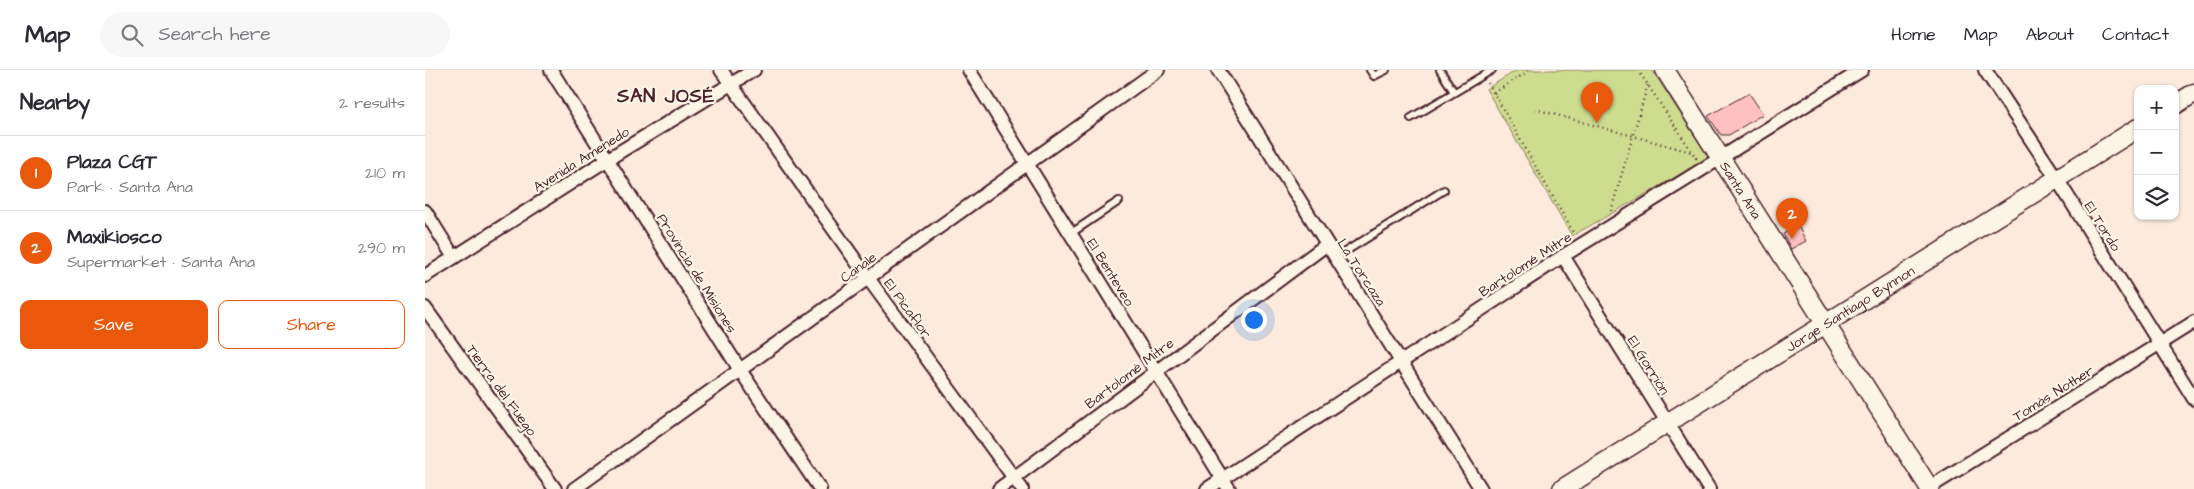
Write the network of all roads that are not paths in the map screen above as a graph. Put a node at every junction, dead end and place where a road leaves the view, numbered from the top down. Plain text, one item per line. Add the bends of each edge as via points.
1 (551, 70) edge
2 (721, 70) edge
3 (754, 70) edge
4 (969, 70) edge
5 (1158, 70) edge
6 (1218, 70) edge
7 (1370, 70) edge
8 (1386, 70) edge
9 (1440, 70) edge
10 (1492, 70) edge
11 (1665, 70) edge
12 (1862, 70) edge
13 (1985, 70) edge
14 (731, 85) junction
15 (1453, 92) junction
16 (2194, 93) edge
17 (2179, 102) edge
18 (1411, 118) dead end
19 (2135, 130) edge
20 (1722, 158) junction
21 (608, 159) junction
22 (1026, 164) junction
23 (2057, 179) junction
24 (1444, 190) dead end
25 (1119, 201) dead end
26 (425, 211) edge
27 (1070, 234) junction
28 (1326, 245) junction
29 (453, 256) junction
30 (1563, 256) junction
31 (1335, 258) junction
32 (425, 276) edge
33 (868, 278) junction
34 (425, 308) edge
35 (2194, 322) edge
36 (1826, 323) junction
37 (2159, 343) junction
38 (1403, 362) junction
39 (740, 370) junction
40 (1157, 371) junction
41 (2194, 399) edge
42 (1668, 422) junction
43 (1013, 478) junction
44 (1225, 484) edge
45 (1929, 488) edge
46 (555, 489) edge
47 (575, 489) edge
48 (820, 489) edge
49 (999, 489) edge
50 (1022, 489) edge
51 (1207, 489) edge
52 (1481, 489) edge
53 (1562, 489) edge
54 (1709, 489) edge

1 - 21 street, Provincia de Misiones
2 - 14 street, El Picaflor
3 - 14 street, Avenida Amenedo
4 - 22 street, El Benteveo
5 - 22 street, Canale
6 - 28 street, La Torcaza
7 - 8 lane via 1374,76
9 - 15 lane
10 - 15 lane
11 - 20 street, Santa Ana
12 - 20 street, Bartolomé Mitre
13 - 23 street, El Tordo
14 - 21 street, Avenida Amenedo
14 - 33 street, El Picaflor
15 - 18 lane
16 - 17 street
19 - 23 street, Jorge Santiago Bynnon
20 - 30 street, Bartolomé Mitre
20 - 36 street, Santa Ana
21 - 29 street, Avenida Amenedo
21 - 39 street, Provincia de Misiones
22 - 27 street, El Benteveo
22 - 33 street, Canale
23 - 36 street, Jorge Santiago Bynnon
23 - 37 street, El Tordo
24 - 31 lane
25 - 27 lane
26 - 29 street
27 - 40 street, El Benteveo
28 - 31 street, La Torcaza
28 - 40 street, Bartolomé Mitre
29 - 32 street, Avenida Amenedo
30 - 38 street, Bartolomé Mitre
30 - 42 street, El Gorrión
31 - 38 street, La Torcaza
33 - 39 street, Canale
33 - 43 street, El Picaflor
34 - 46 street, Tierra del Fuego
35 - 37 street, Tomás Nother
36 - 42 street, Jorge Santiago Bynnon
36 - 45 street, Santa Ana
37 - 41 street, El Tordo
37 - 45 street, Tomás Nother
38 - 44 street, Bartolomé Mitre
38 - 52 street, La Torcaza
39 - 47 street, Canale
39 - 48 street, Provincia de Misiones
40 - 43 street, Bartolomé Mitre
40 - 44 street, El Benteveo
42 - 53 street, Jorge Santiago Bynnon
42 - 54 street, El Gorrión
43 - 49 street, Bartolomé Mitre
43 - 50 street, El Picaflor
44 - 51 street, Bartolomé Mitre

